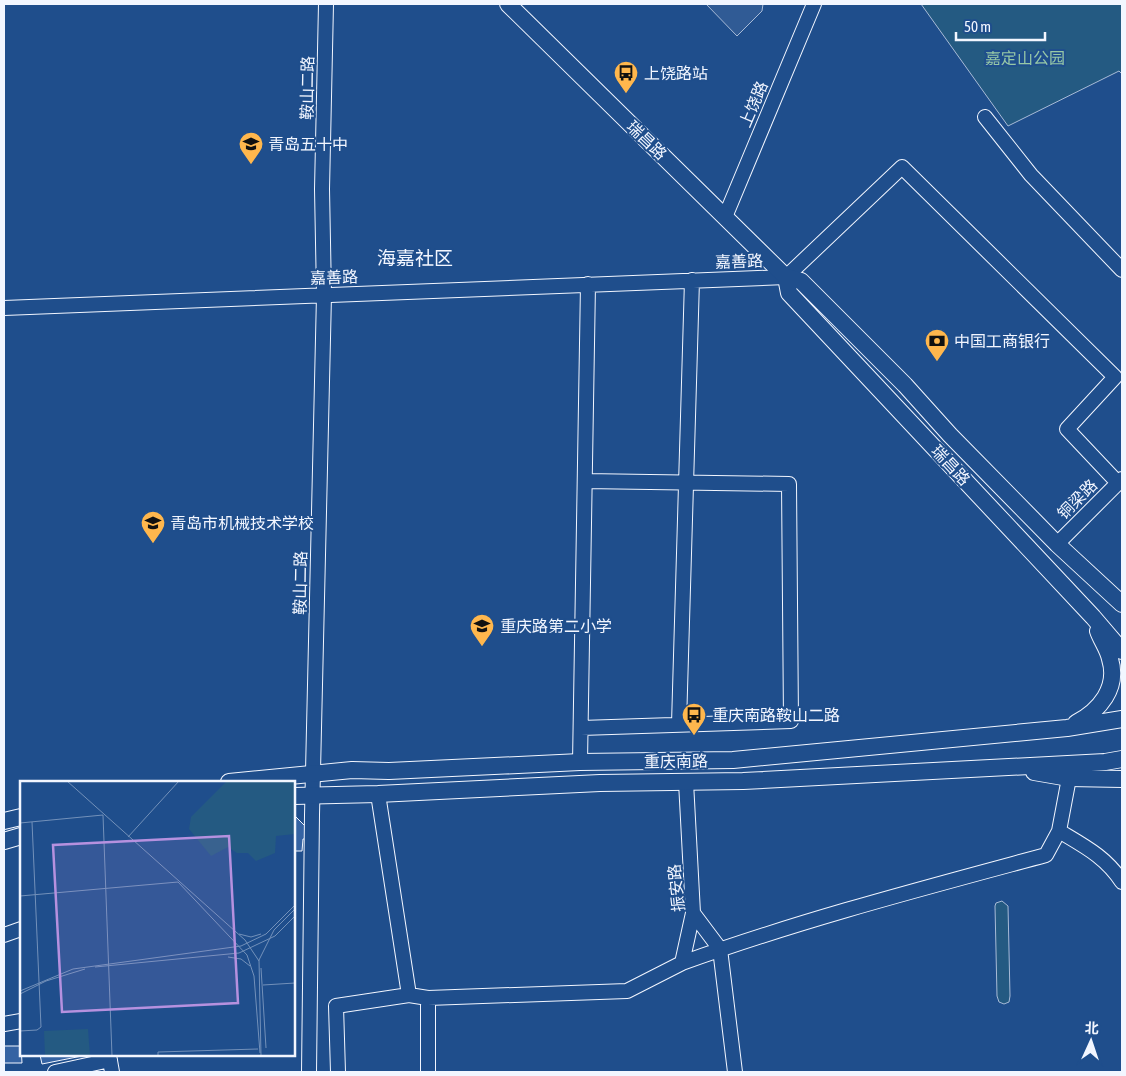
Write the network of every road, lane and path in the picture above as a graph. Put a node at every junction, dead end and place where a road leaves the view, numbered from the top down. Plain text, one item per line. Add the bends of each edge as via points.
1 (326, 4) edge
2 (508, 4) edge
3 (814, 4) edge
4 (985, 117) dead end
5 (725, 217) junction
6 (1122, 270) edge
7 (786, 277) junction
8 (692, 280) junction
9 (588, 284) junction
10 (324, 295) junction
11 (4, 308) edge
12 (585, 481) junction
13 (1120, 481) edge
14 (686, 482) junction
15 (1057, 544) junction
16 (1122, 604) edge
17 (1093, 616) junction
18 (1122, 651) edge
19 (1122, 719) edge
20 (680, 724) junction
21 (581, 728) junction
22 (1068, 728) junction
23 (1122, 758) edge
24 (580, 762) junction
25 (1002, 768) junction
26 (313, 774) junction
27 (1070, 778) junction
28 (1122, 779) edge
29 (239, 781) edge
30 (686, 782) junction
31 (378, 794) junction
32 (312, 795) junction
33 (295, 796) edge
34 (20, 817) edge
35 (4, 822) edge
36 (1060, 831) junction
37 (20, 836) edge
38 (4, 841) edge
39 (1122, 882) edge
40 (693, 913) junction
41 (20, 929) edge
42 (4, 935) edge
43 (720, 949) junction
44 (682, 963) junction
45 (409, 995) junction
46 (428, 998) junction
47 (20, 1021) edge
48 (4, 1024) edge
49 (110, 1062) edge
50 (55, 1072) edge
51 (309, 1072) edge
52 (338, 1072) edge
53 (428, 1072) edge
54 (735, 1072) edge

1 - 10 street, 鞍山二路 via 322,189
2 - 5 main road, 瑞昌路
3 - 5 street, 上饶路
4 - 6 street via 1031,175
5 - 7 main road, 瑞昌路
7 - 8 street, 嘉善路
7 - 13 street via 902,166 1115,377 1067,430
7 - 15 main road, 瑞昌路 via 802,281
7 - 17 main road, 瑞昌路 via 789,293
8 - 9 street, 嘉善路
8 - 14 street
9 - 10 street, 嘉善路
9 - 12 street
10 - 11 street, 嘉善路
10 - 26 street, 鞍山二路
12 - 14 street
12 - 21 street
13 - 15 street, 铜梁路
14 - 20 street
14 - 20 street via 789,484 791,721
15 - 16 main road, 瑞昌路
17 - 18 main road, 瑞昌路
17 - 22 main road via 1110,659 1112,680 1101,704 1090,716
19 - 22 main road, 重庆南路
20 - 21 street
21 - 24 street
22 - 24 main road, 重庆南路 via 733,760
23 - 25 main road, 重庆南路 via 1105,762
24 - 26 main road, 重庆南路
25 - 27 main road
25 - 30 main road, 重庆南路
26 - 29 main road, 重庆南路
26 - 32 street, 鞍山二路
27 - 28 main road
27 - 36 street
30 - 31 main road, 重庆南路
30 - 40 street, 振安路
31 - 32 main road, 重庆南路
31 - 45 street
32 - 33 main road, 重庆南路
32 - 51 street, 鞍山二路
34 - 35 main road
36 - 39 street via 1104,859
36 - 43 street via 1046,855
37 - 38 main road
40 - 43 street, 振安路
40 - 44 street
41 - 42 street
43 - 44 street
43 - 54 street, 振安路
44 - 46 street via 627,992
45 - 46 street
45 - 52 street via 336,1006
46 - 53 street
47 - 48 street
49 - 50 street

